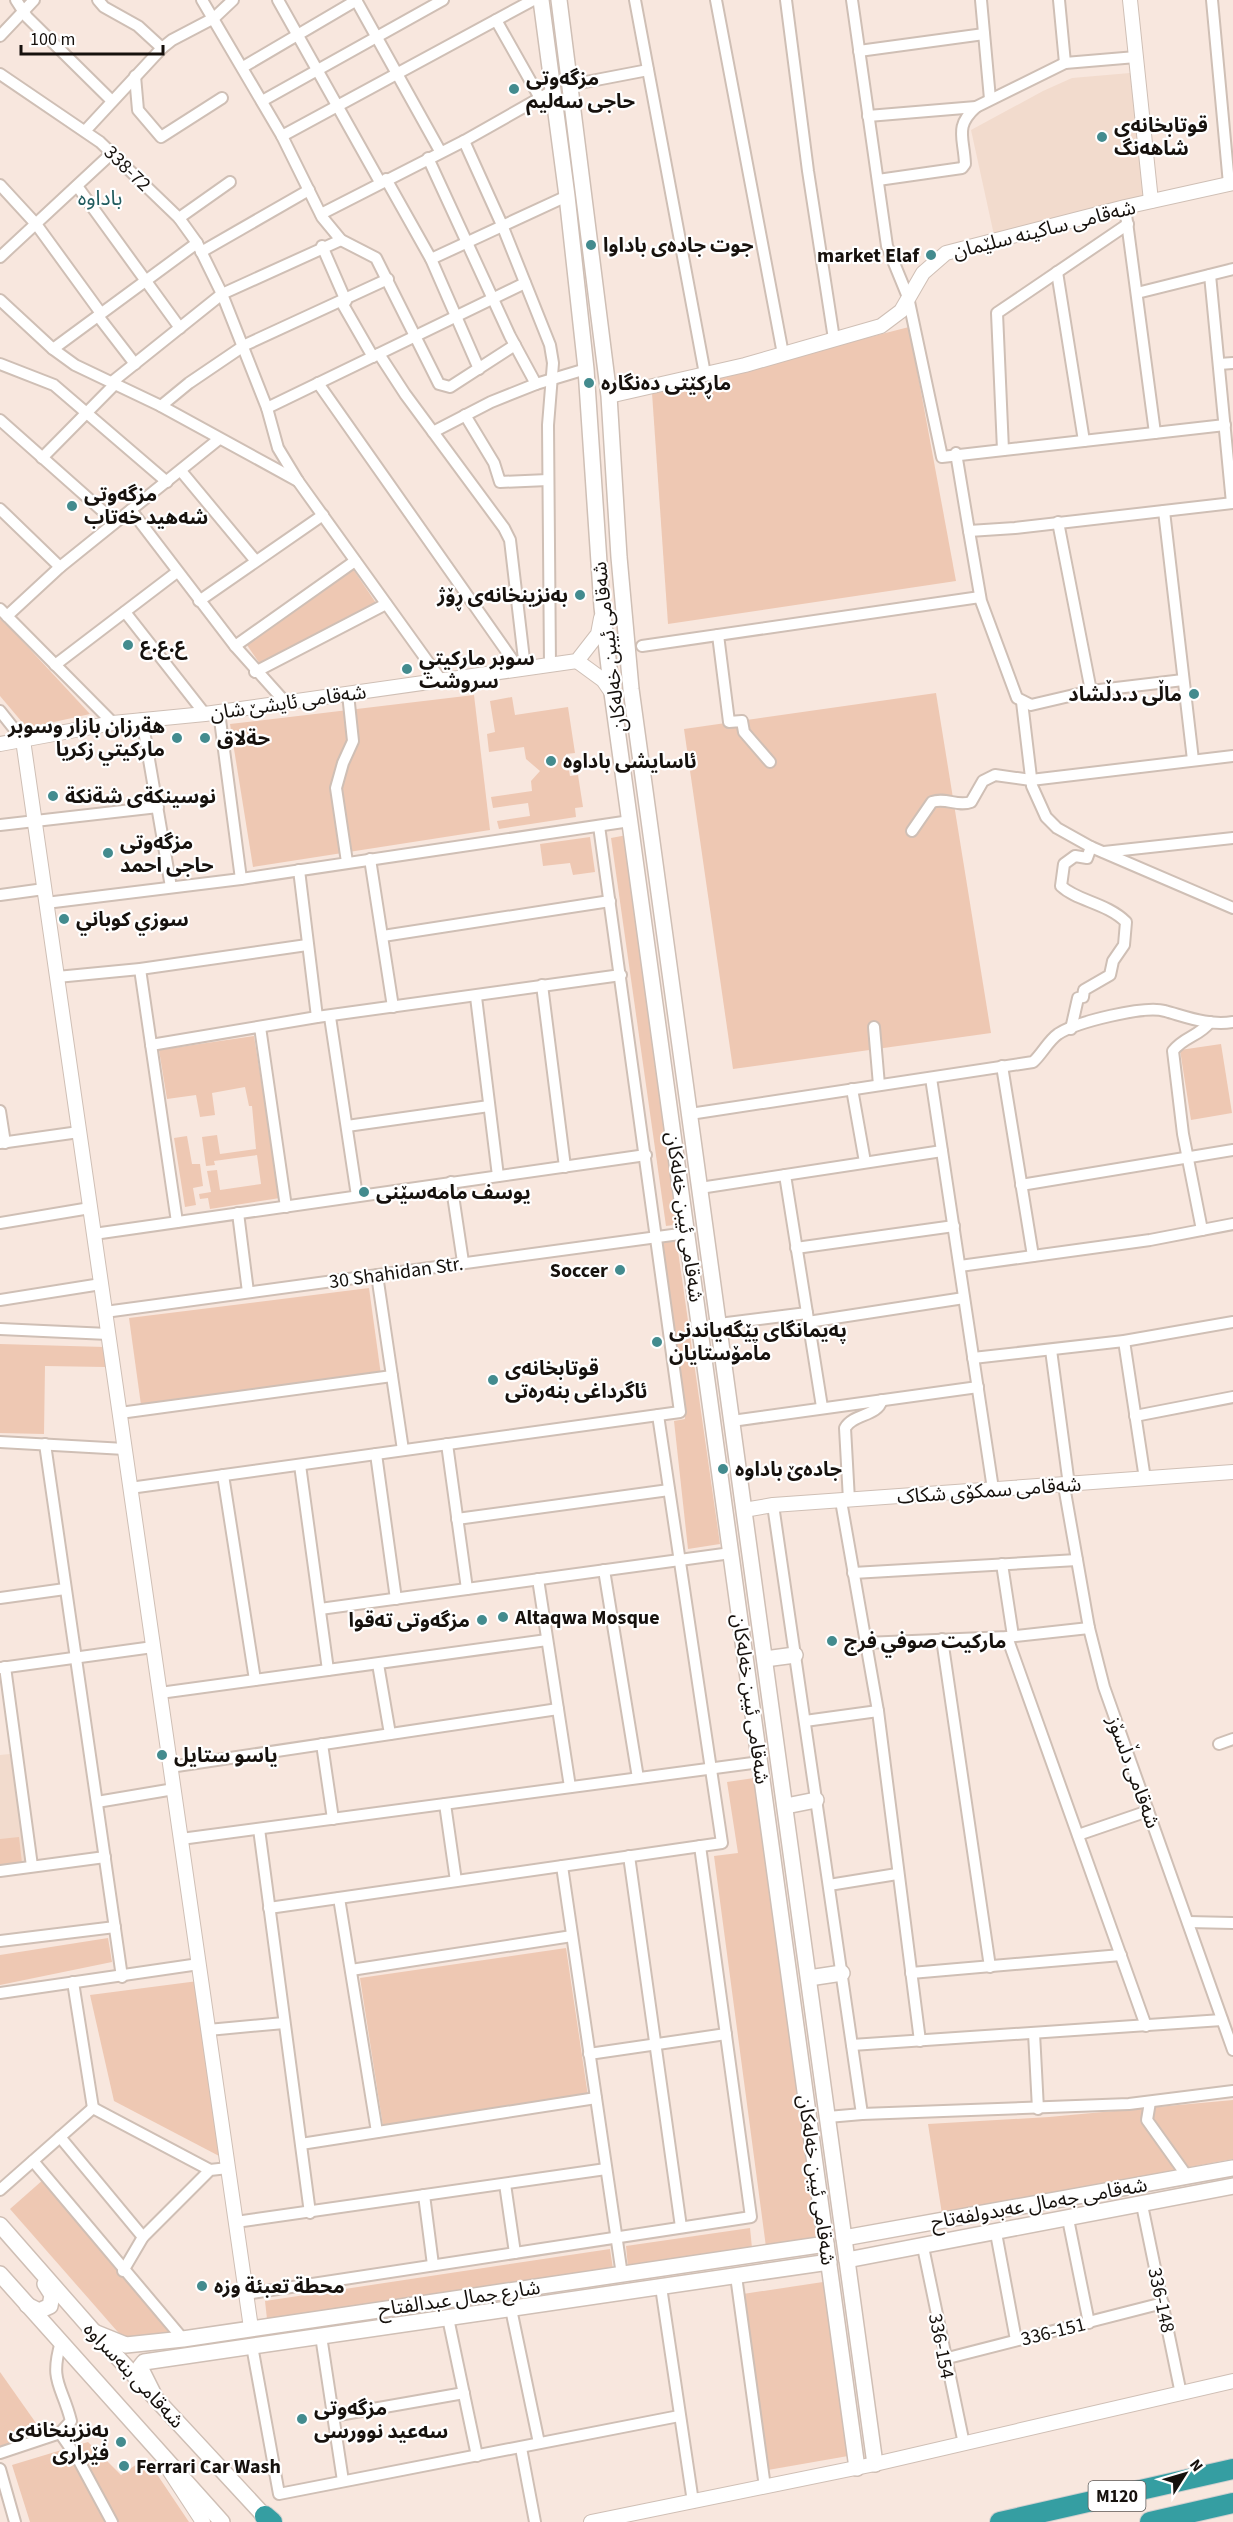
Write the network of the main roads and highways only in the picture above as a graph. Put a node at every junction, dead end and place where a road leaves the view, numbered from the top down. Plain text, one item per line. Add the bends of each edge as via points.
1 (541, 0) edge
2 (559, 0) edge
3 (544, 18) junction
4 (561, 19) junction
5 (598, 556) junction
6 (619, 557) junction
7 (635, 723) junction
8 (617, 726) junction
9 (722, 1347) junction
10 (703, 1350) junction
11 (726, 1372) junction
12 (707, 1375) junction
13 (795, 1655) road end
14 (765, 1659) junction
15 (816, 1800) road end
16 (786, 1806) junction
17 (795, 1874) junction
18 (776, 1875) junction
19 (842, 1973) road end
20 (809, 1978) junction
21 (1233, 2168) edge
22 (1233, 2186) edge
23 (0, 2225) edge
24 (844, 2238) junction
25 (826, 2244) junction
26 (20, 2249) junction
27 (847, 2260) junction
28 (829, 2262) junction
29 (0, 2274) edge
30 (473, 2296) junction
31 (27, 2305) junction
32 (476, 2314) junction
33 (94, 2332) junction
34 (136, 2344) junction
35 (142, 2363) junction
36 (155, 2397) junction
37 (875, 2464) road end
38 (857, 2468) road end
39 (1233, 2469) edge
40 (1233, 2503) edge
41 (272, 2521) edge
42 (222, 2522) edge
43 (998, 2522) edge
44 (1150, 2522) edge

1 - 3 main road, شەقامی ئیبن خەلەکان
2 - 4 main road, شەقامی ئیبن خەلەکان
3 - 4 main road
3 - 5 main road, شەقامی ئیبن خەلەکان via 586,369
4 - 6 main road, شەقامی ئیبن خەلەکان via 609,396
5 - 6 main road
5 - 8 main road, شەقامی ئیبن خەلەکان
6 - 7 main road, شەقامی ئیبن خەلەکان
7 - 8 main road
7 - 9 main road, شەقامی ئیبن خەلەکان
8 - 10 main road, شەقامی ئیبن خەلەکان
9 - 10 main road
9 - 11 main road, شەقامی ئیبن خەلەکان
10 - 12 main road, شەقامی ئیبن خەلەکان
11 - 12 main road
11 - 14 main road, شەقامی ئیبن خەلەکان
12 - 18 main road, شەقامی ئیبن خەلەکان
13 - 14 main road
14 - 16 main road, شەقامی ئیبن خەلەکان
15 - 16 main road
16 - 17 main road, شەقامی ئیبن خەلەکان
17 - 18 main road
17 - 20 main road, شەقامی ئیبن خەلەکان
18 - 25 main road, شەقامی ئیبن خەلەکان
19 - 20 main road
20 - 24 main road, شەقامی ئیبن خەلەکان
21 - 24 main road, شەقامی جەمال عەبدولفەتاح
22 - 27 main road, شەقامی جەمال عەبدولفەتاح
23 - 26 main road, شەقامی بنەسراوە
24 - 27 main road, شەقامی ئیبن خەلەکان
25 - 28 main road, شەقامی ئیبن خەلەکان
25 - 30 main road, شارع جمال عبدالفتاح
26 - 31 main road via 52,2298 44,2310 36,2311
26 - 33 main road, شەقامی بنەسراوە
27 - 37 main road, شەقامی ئیبن خەلەکان
28 - 32 main road, شارع جمال عبدالفتاح
28 - 38 main road, شەقامی ئیبن خەلەکان
29 - 31 main road, شەقامی بنەسراوە
30 - 32 main road
30 - 34 main road, شارع جمال عبدالفتاح
31 - 42 main road, شەقامی بنەسراوە
32 - 35 main road, شارع جمال عبدالفتاح
33 - 34 main road, شارع جمال عبدالفتاح via 117,2343
33 - 36 main road, شەقامی بنەسراوە
34 - 35 main road via 134,2354
35 - 36 main road via 140,2373
36 - 41 main road, شەقامی بنەسراوە
39 - 43 highway, M120
40 - 44 highway, M120

